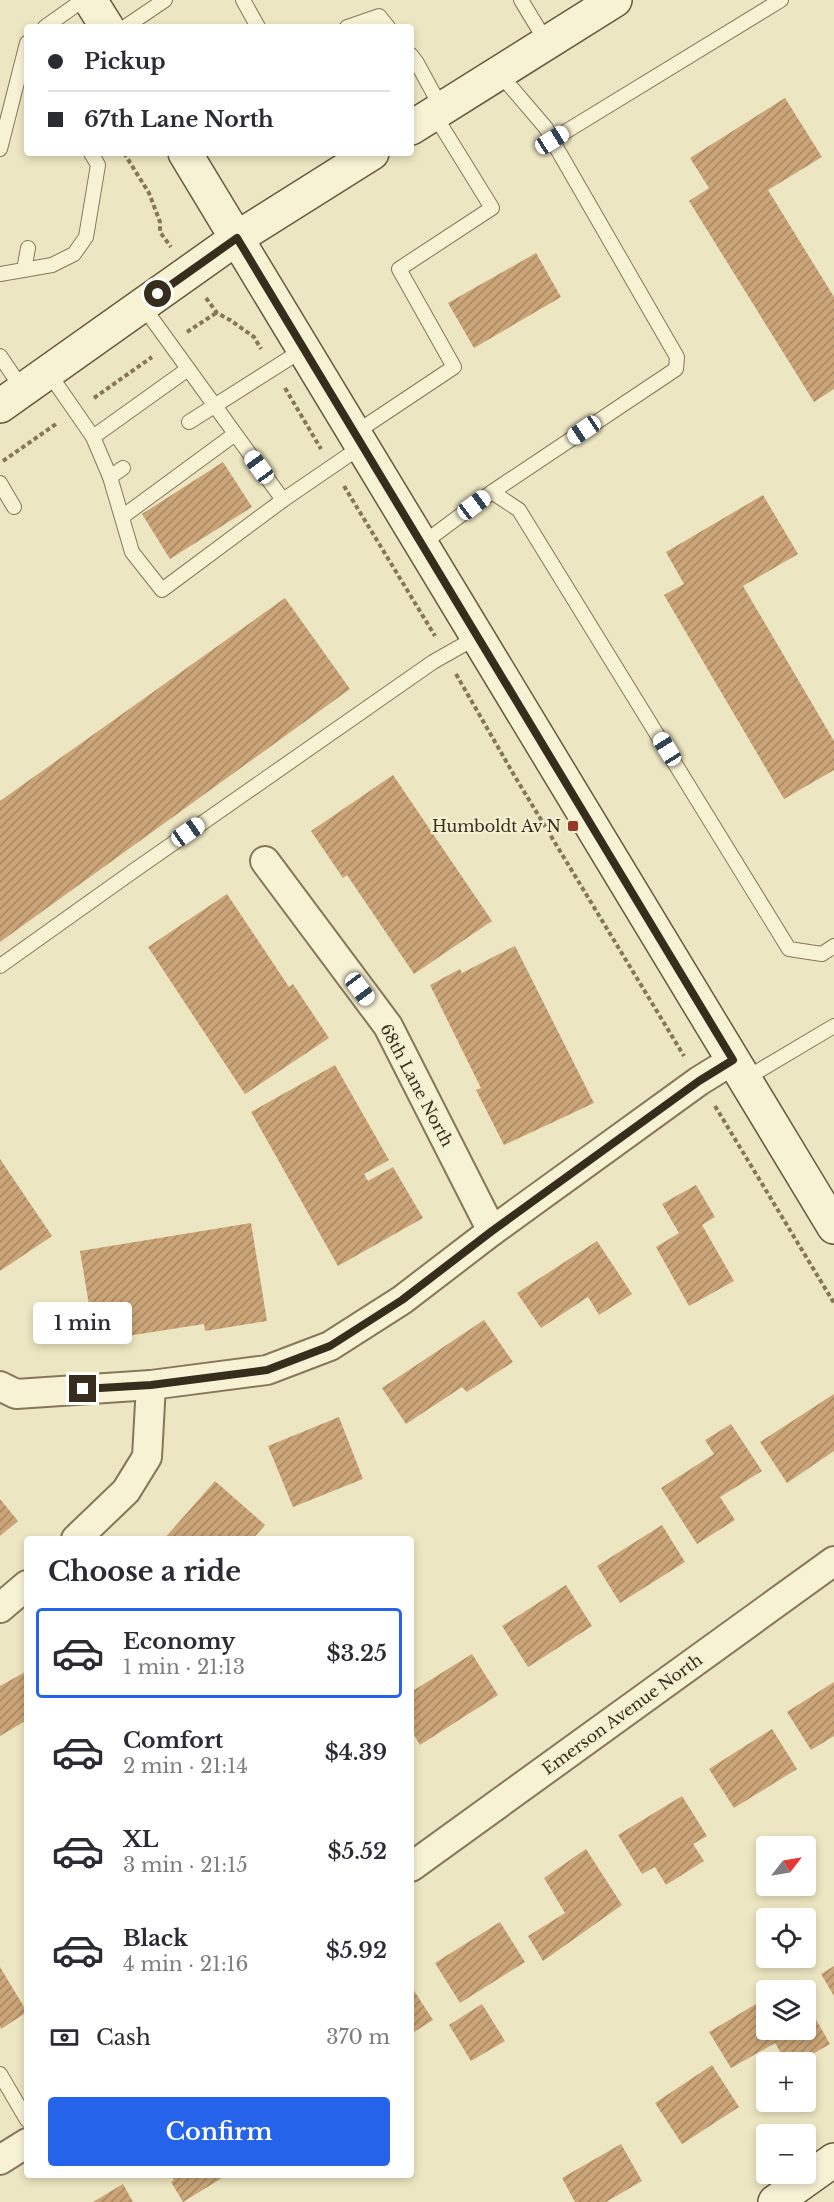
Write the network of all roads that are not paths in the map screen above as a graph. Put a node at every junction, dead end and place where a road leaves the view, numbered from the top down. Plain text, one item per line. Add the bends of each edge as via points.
1 (83, 0) edge
2 (90, 0) edge
3 (165, 0) edge
4 (243, 0) edge
5 (521, 0) edge
6 (615, 0) edge
7 (781, 0) edge
8 (49, 24) edge
9 (105, 24) edge
10 (129, 24) edge
11 (256, 24) edge
12 (356, 24) edge
13 (386, 24) edge
14 (547, 43) junction
15 (414, 59) edge
16 (24, 69) edge
17 (499, 73) junction
18 (429, 117) edge
19 (552, 140) junction
20 (0, 149) edge
21 (93, 156) edge
22 (187, 156) edge
23 (367, 156) edge
24 (237, 238) junction
25 (28, 248) dead end
26 (24, 270) junction
27 (0, 274) edge
28 (142, 305) junction
29 (304, 349) junction
30 (0, 356) edge
31 (188, 369) junction
32 (24, 389) edge
33 (214, 405) junction
34 (189, 422) dead end
35 (235, 434) junction
36 (93, 437) junction
37 (359, 439) junction
38 (123, 468) dead end
39 (110, 477) junction
40 (0, 483) edge
41 (492, 492) junction
42 (283, 500) junction
43 (14, 507) dead end
44 (122, 517) junction
45 (422, 544) junction
46 (478, 637) junction
47 (265, 861) dead end
48 (834, 946) edge
49 (0, 966) edge
50 (834, 1026) edge
51 (739, 1069) junction
52 (834, 1227) edge
53 (492, 1231) junction
54 (151, 1385) junction
55 (0, 1386) edge
56 (79, 1536) edge
57 (834, 1561) edge
58 (24, 1588) edge
59 (0, 1608) edge
60 (414, 1865) edge
61 (0, 2074) edge
62 (24, 2115) edge
63 (24, 2145) edge
64 (0, 2160) edge
65 (834, 2160) edge
66 (775, 2202) edge

1 - 8 lane
2 - 9 street
3 - 10 lane
4 - 11 lane
5 - 14 lane
6 - 14 street
7 - 19 lane
12 - 13 lane via 379,16
14 - 17 street
15 - 18 lane
16 - 20 lane
17 - 18 street
17 - 19 lane
18 - 37 lane via 492,208 399,269 454,367
19 - 41 lane via 677,357 676,369
21 - 26 lane via 98,165 86,237 74,254 52,265
22 - 24 street
23 - 24 street
24 - 28 street
24 - 29 street
25 - 26 lane
26 - 27 lane
28 - 31 lane
28 - 32 street
29 - 33 lane
29 - 37 street
30 - 32 lane
31 - 33 lane
31 - 36 lane
32 - 36 lane via 75,412
33 - 34 lane
33 - 35 lane
35 - 42 lane
35 - 44 lane
36 - 39 lane
37 - 42 lane via 332,466
37 - 45 street
38 - 39 lane
39 - 44 lane
40 - 43 lane
41 - 45 lane
41 - 48 lane via 519,510 789,949 822,954
42 - 44 lane via 162,590 132,552
45 - 46 street
46 - 49 lane via 446,655
46 - 51 street
47 - 53 street, 68th Lane North via 388,1026
50 - 51 lane
51 - 52 street
51 - 53 street via 699,1081
53 - 54 street via 402,1300 330,1346 267,1370
54 - 55 street via 16,1394
54 - 56 street via 147,1456 126,1491
57 - 60 street, Emerson Avenue North
58 - 59 street
61 - 62 lane
63 - 64 street
65 - 66 street

